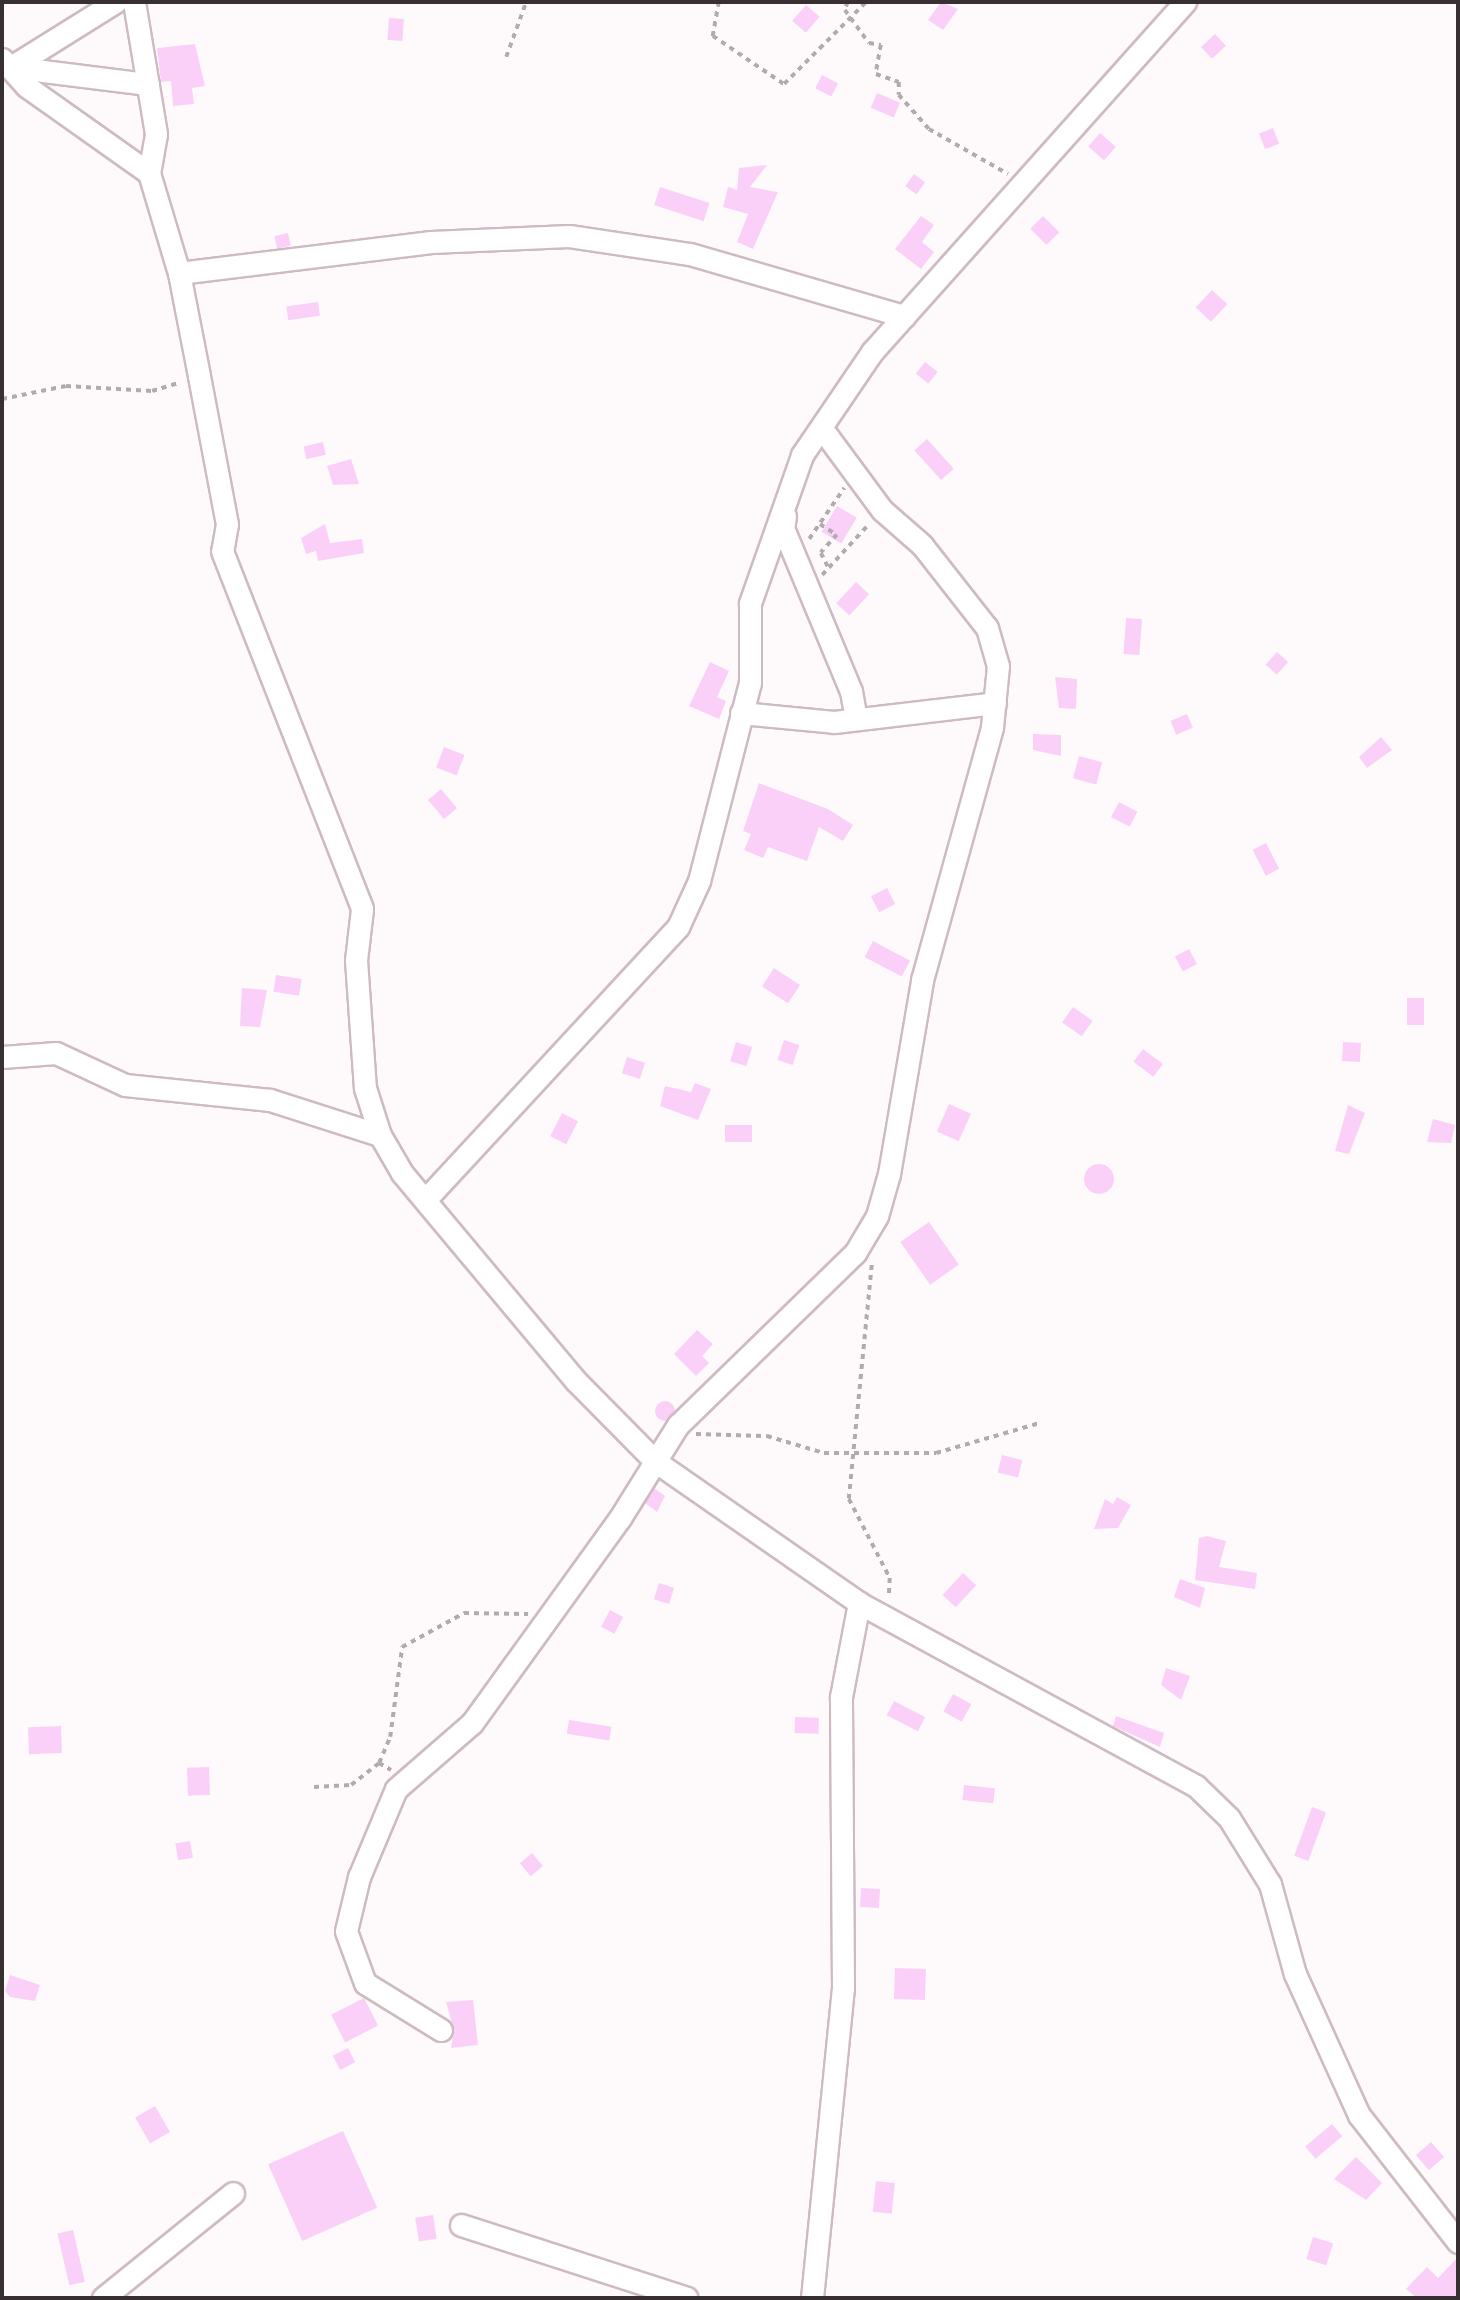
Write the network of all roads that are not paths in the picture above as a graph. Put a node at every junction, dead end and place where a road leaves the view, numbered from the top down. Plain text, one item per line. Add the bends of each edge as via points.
1 (115, 2) edge
2 (134, 2) edge
3 (1185, 2) edge
4 (7, 64) edge
5 (148, 84) junction
6 (149, 173) junction
7 (179, 272) junction
8 (904, 316) junction
9 (822, 429) junction
10 (786, 503) junction
11 (995, 703) junction
12 (741, 713) junction
13 (856, 718) junction
14 (2, 1057) edge
15 (380, 1135) junction
16 (426, 1199) junction
17 (655, 1461) junction
18 (859, 1603) junction
19 (440, 2030) dead end
20 (233, 2193) dead end
21 (461, 2225) dead end
22 (1458, 2242) edge
23 (103, 2298) edge
24 (687, 2298) edge
25 (812, 2298) edge

1 - 4 street
2 - 5 street
3 - 8 street
4 - 5 street
4 - 6 street via 26,86
5 - 6 street via 156,134
6 - 7 street
7 - 8 street via 431,242 569,236 690,254
7 - 15 street via 227,524 222,551 362,909 356,960 365,1088
8 - 9 street via 872,352
9 - 10 street via 802,455
9 - 11 street via 883,510 922,545 987,628 998,666
10 - 12 street via 750,603 750,684
10 - 13 street via 783,528 851,691
11 - 13 street
11 - 17 street via 922,980 889,1174 863,1240 673,1433
12 - 13 street via 834,722
12 - 16 street via 699,881 678,927
14 - 15 street via 56,1053 125,1085 270,1100
15 - 16 street
16 - 17 street via 576,1381
17 - 18 street
17 - 19 street via 472,1723 396,1789 356,1890 346,1931 365,1983
18 - 22 street via 1196,1786 1229,1818 1270,1884 1295,1975 1359,2115
18 - 25 street via 841,1697 843,1988
20 - 23 street
21 - 24 street

